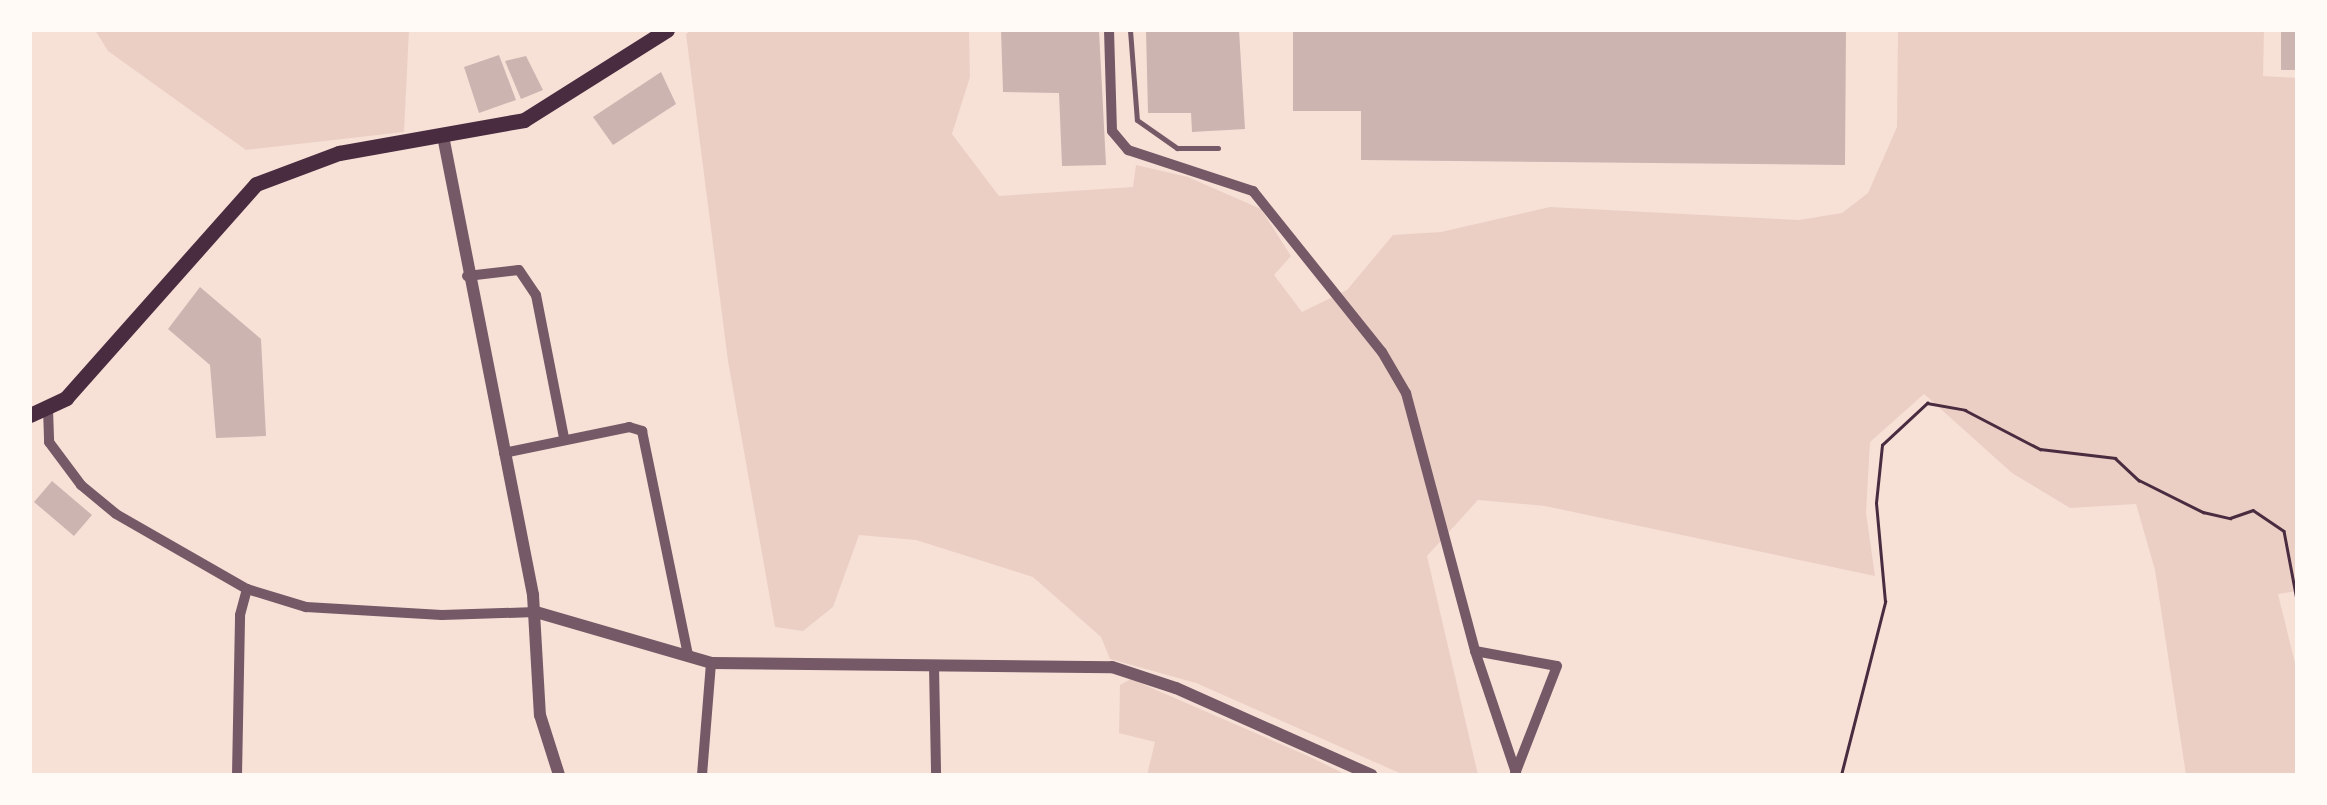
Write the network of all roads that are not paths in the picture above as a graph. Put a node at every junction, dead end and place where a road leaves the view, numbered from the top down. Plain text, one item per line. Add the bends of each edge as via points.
1 (667, 30) edge
2 (1109, 30) edge
3 (1130, 30) edge
4 (442, 136) junction
5 (1218, 148) dead end
6 (467, 276) junction
7 (48, 409) junction
8 (30, 414) edge
9 (564, 438) junction
10 (504, 453) junction
11 (247, 589) junction
12 (536, 612) junction
13 (1474, 651) junction
14 (688, 656) junction
15 (710, 663) junction
16 (934, 666) junction
17 (1515, 774) edge
18 (237, 775) edge
19 (559, 775) edge
20 (702, 775) edge
21 (936, 775) edge
22 (1371, 775) edge

1 - 4 main road via 524,120
2 - 13 street via 1112,131 1128,150 1253,191 1382,352 1420,431
3 - 5 lane via 1137,120 1177,148
4 - 6 street
4 - 7 main road via 301,162 256,184 74,390
6 - 9 street via 519,270 536,296
6 - 10 street
7 - 8 main road
7 - 11 street via 49,442 81,486 116,514
9 - 10 street
9 - 14 street via 629,427 642,432
10 - 12 street
11 - 12 street via 306,607 442,615
11 - 18 street via 240,615
12 - 14 street
12 - 19 street via 540,715
13 - 17 street
13 - 17 street via 1557,666
14 - 15 street
15 - 16 street
15 - 20 street
16 - 21 street
16 - 22 street via 1112,666

